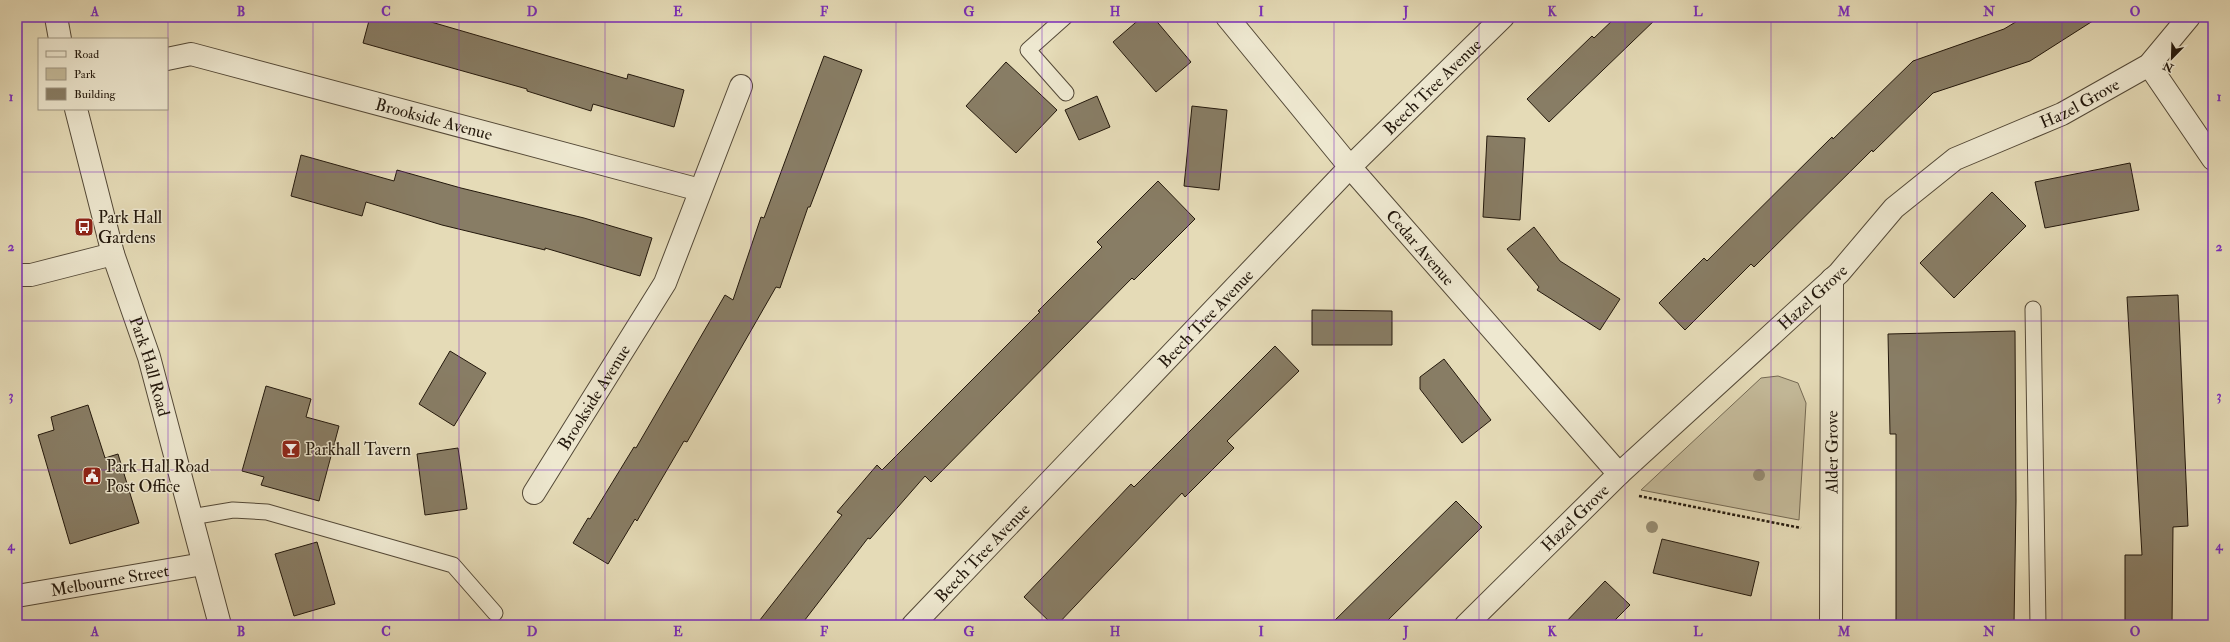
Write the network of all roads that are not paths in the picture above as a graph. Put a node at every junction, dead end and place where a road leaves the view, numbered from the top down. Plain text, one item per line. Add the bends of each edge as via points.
1 (56, 17) edge
2 (1065, 17) edge
3 (1227, 17) edge
4 (1503, 17) edge
5 (2189, 17) edge
6 (60, 38) edge
7 (168, 59) edge
8 (2149, 65) junction
9 (741, 86) dead end
10 (1066, 93) dead end
11 (76, 110) edge
12 (2213, 159) edge
13 (1350, 167) junction
14 (700, 190) junction
15 (113, 254) junction
16 (17, 275) edge
17 (1832, 279) junction
18 (2033, 309) dead end
19 (1619, 474) junction
20 (534, 493) dead end
21 (191, 517) junction
22 (203, 564) junction
23 (17, 596) edge
24 (495, 613) dead end
25 (220, 625) edge
26 (912, 625) edge
27 (1466, 625) edge
28 (1831, 625) edge
29 (2038, 625) edge

1 - 6 street
2 - 10 lane via 1028,50
3 - 13 street, Cedar Avenue
4 - 13 street, Beech Tree Avenue
5 - 8 street, Hazel Grove
7 - 14 street, Brookside Avenue via 191,54
8 - 12 street
8 - 17 street, Hazel Grove via 2062,114 1955,159 1894,208
9 - 14 street, Brookside Avenue
11 - 15 street, Park Hall Road
13 - 19 street, Cedar Avenue
13 - 26 street, Beech Tree Avenue
14 - 20 street, Brookside Avenue via 665,283
15 - 16 street via 31,274
15 - 21 street, Park Hall Road via 149,357
17 - 19 street, Hazel Grove
17 - 28 street, Alder Grove
18 - 29 lane
19 - 27 street, Hazel Grove
21 - 22 street, Park Hall Road
21 - 24 lane via 233,510 267,512 453,565
22 - 23 street, Melbourne Street
22 - 25 street, Park Hall Road

